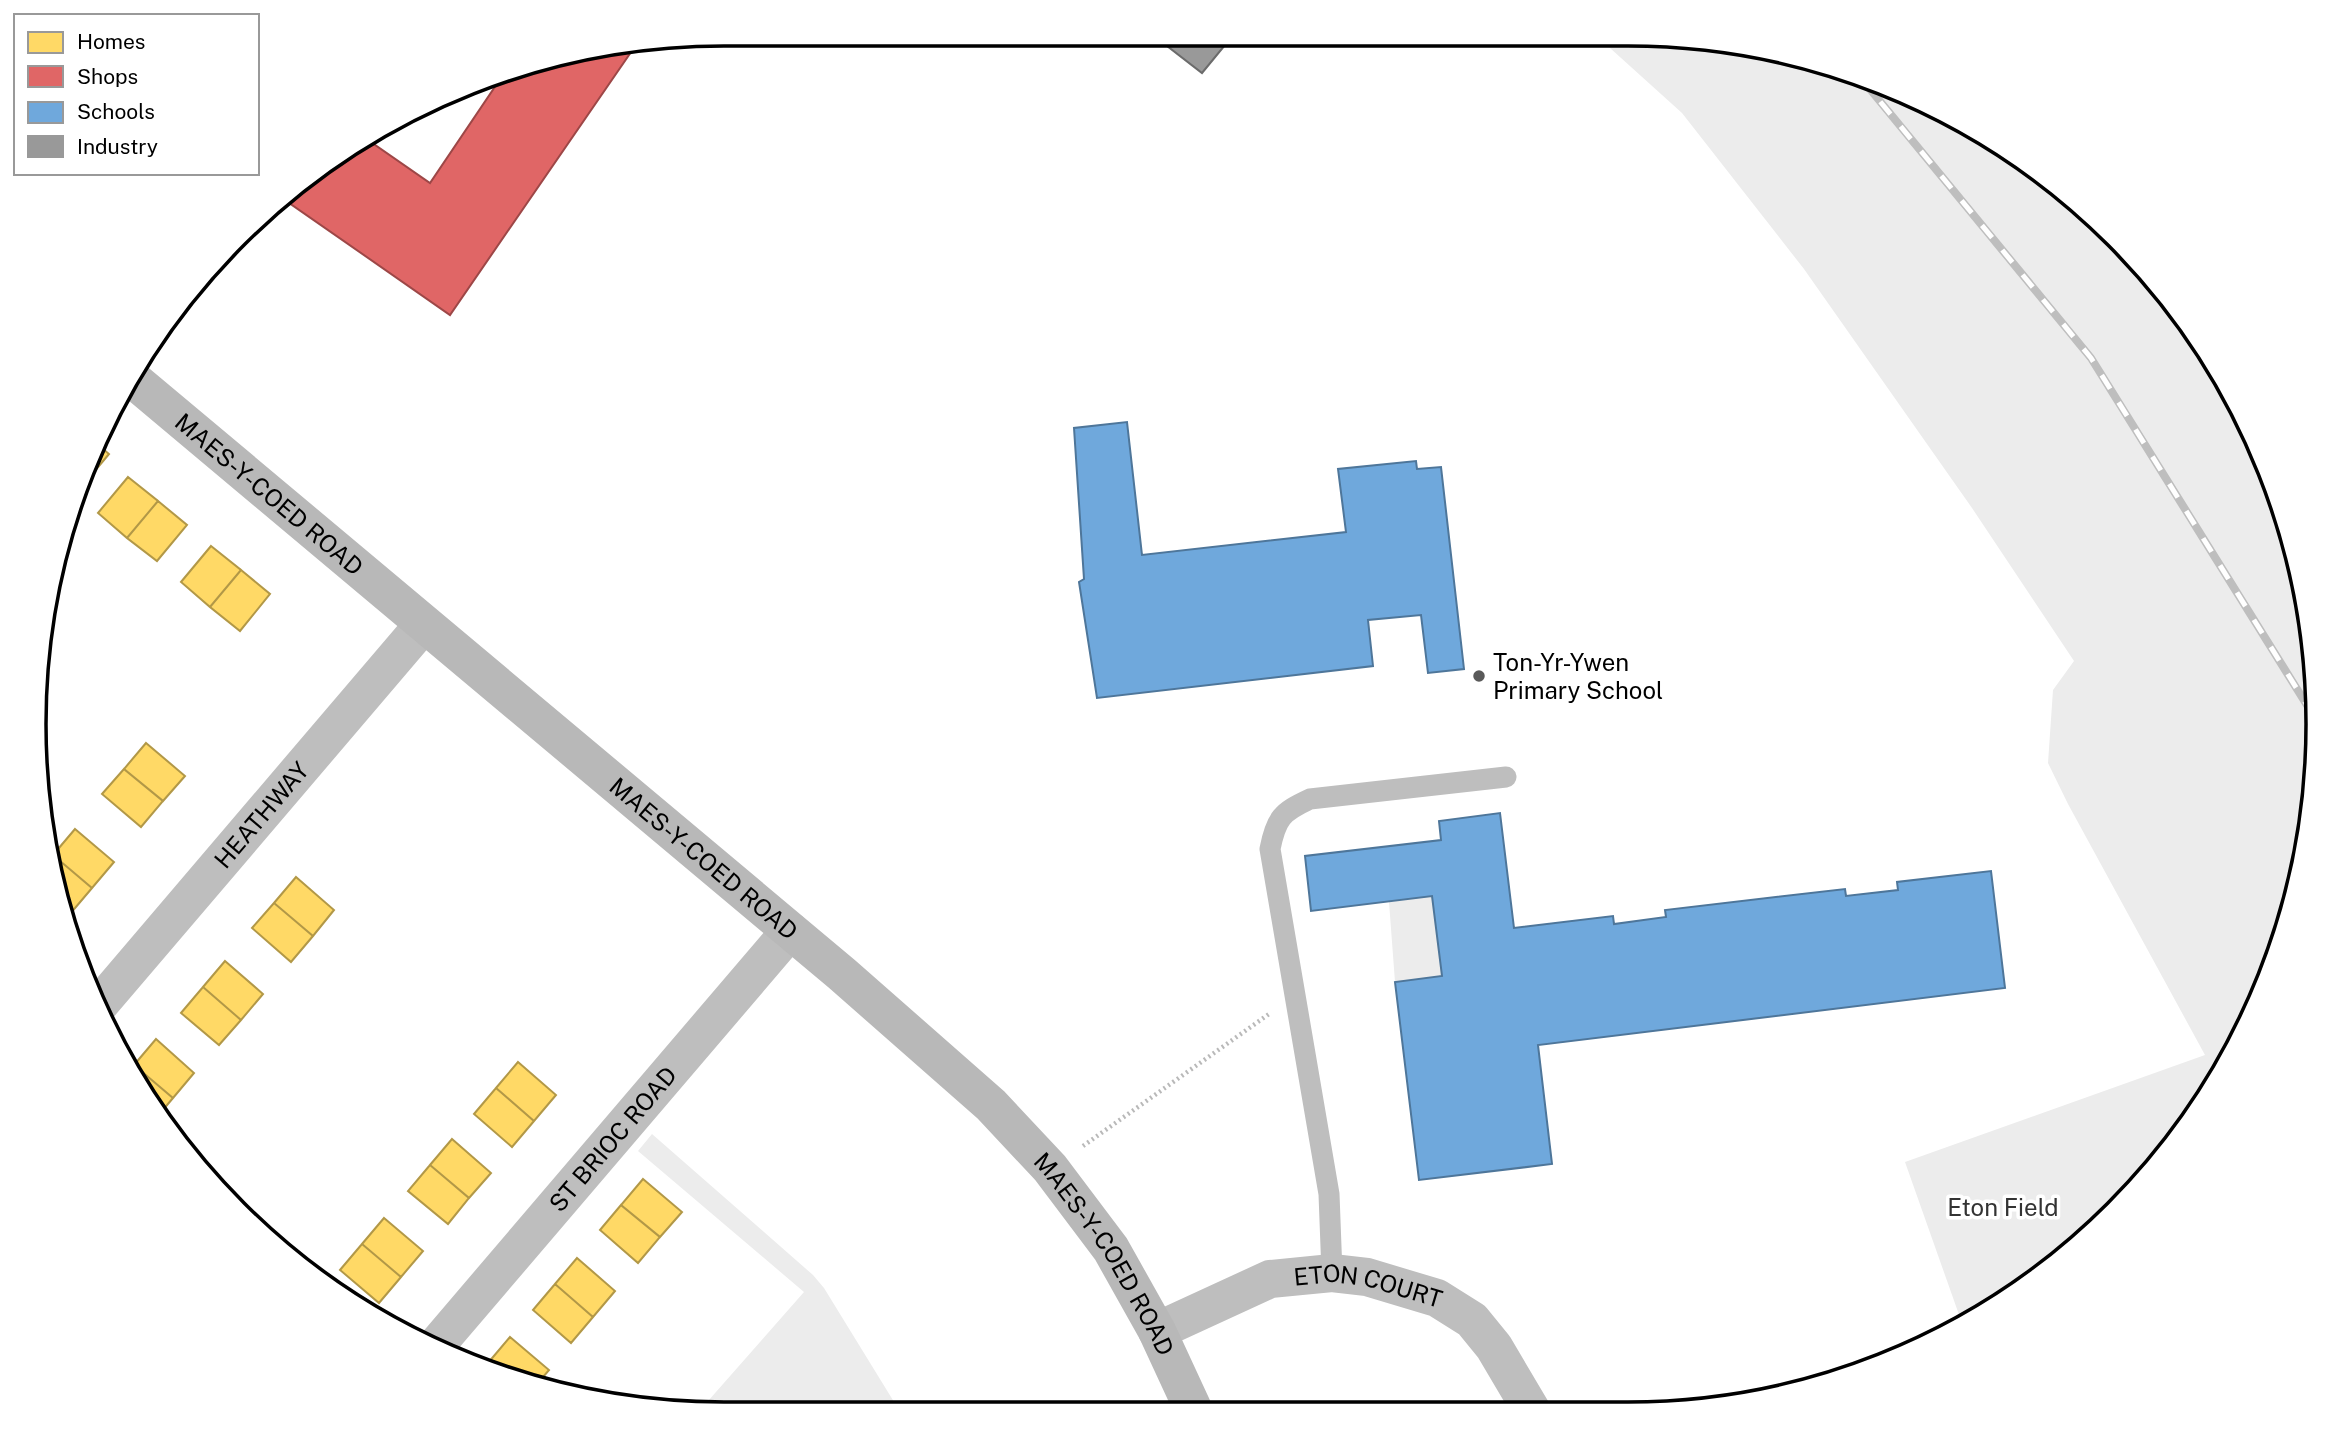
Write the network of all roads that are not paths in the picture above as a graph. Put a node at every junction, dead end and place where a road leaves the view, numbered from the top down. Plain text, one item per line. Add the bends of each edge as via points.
1 (137, 383) edge
2 (423, 625) junction
3 (1506, 777) dead end
4 (790, 931) junction
5 (104, 999) edge
6 (1332, 1273) junction
7 (1157, 1331) junction
8 (440, 1340) edge
9 (1190, 1402) edge
10 (1526, 1402) edge

1 - 2 street, MAES-Y-COED ROAD
2 - 4 street, MAES-Y-COED ROAD
2 - 5 street, HEATHWAY
3 - 6 lane via 1310,799 1289,808 1275,824 1270,849 1329,1194
4 - 7 street, MAES-Y-COED ROAD via 991,1105 1029,1145 1111,1249
4 - 8 street, ST BRIOC ROAD
6 - 7 street, ETON COURT via 1270,1279
6 - 10 street, ETON COURT via 1367,1276 1437,1298 1472,1320
7 - 9 street, MAES-Y-COED ROAD

